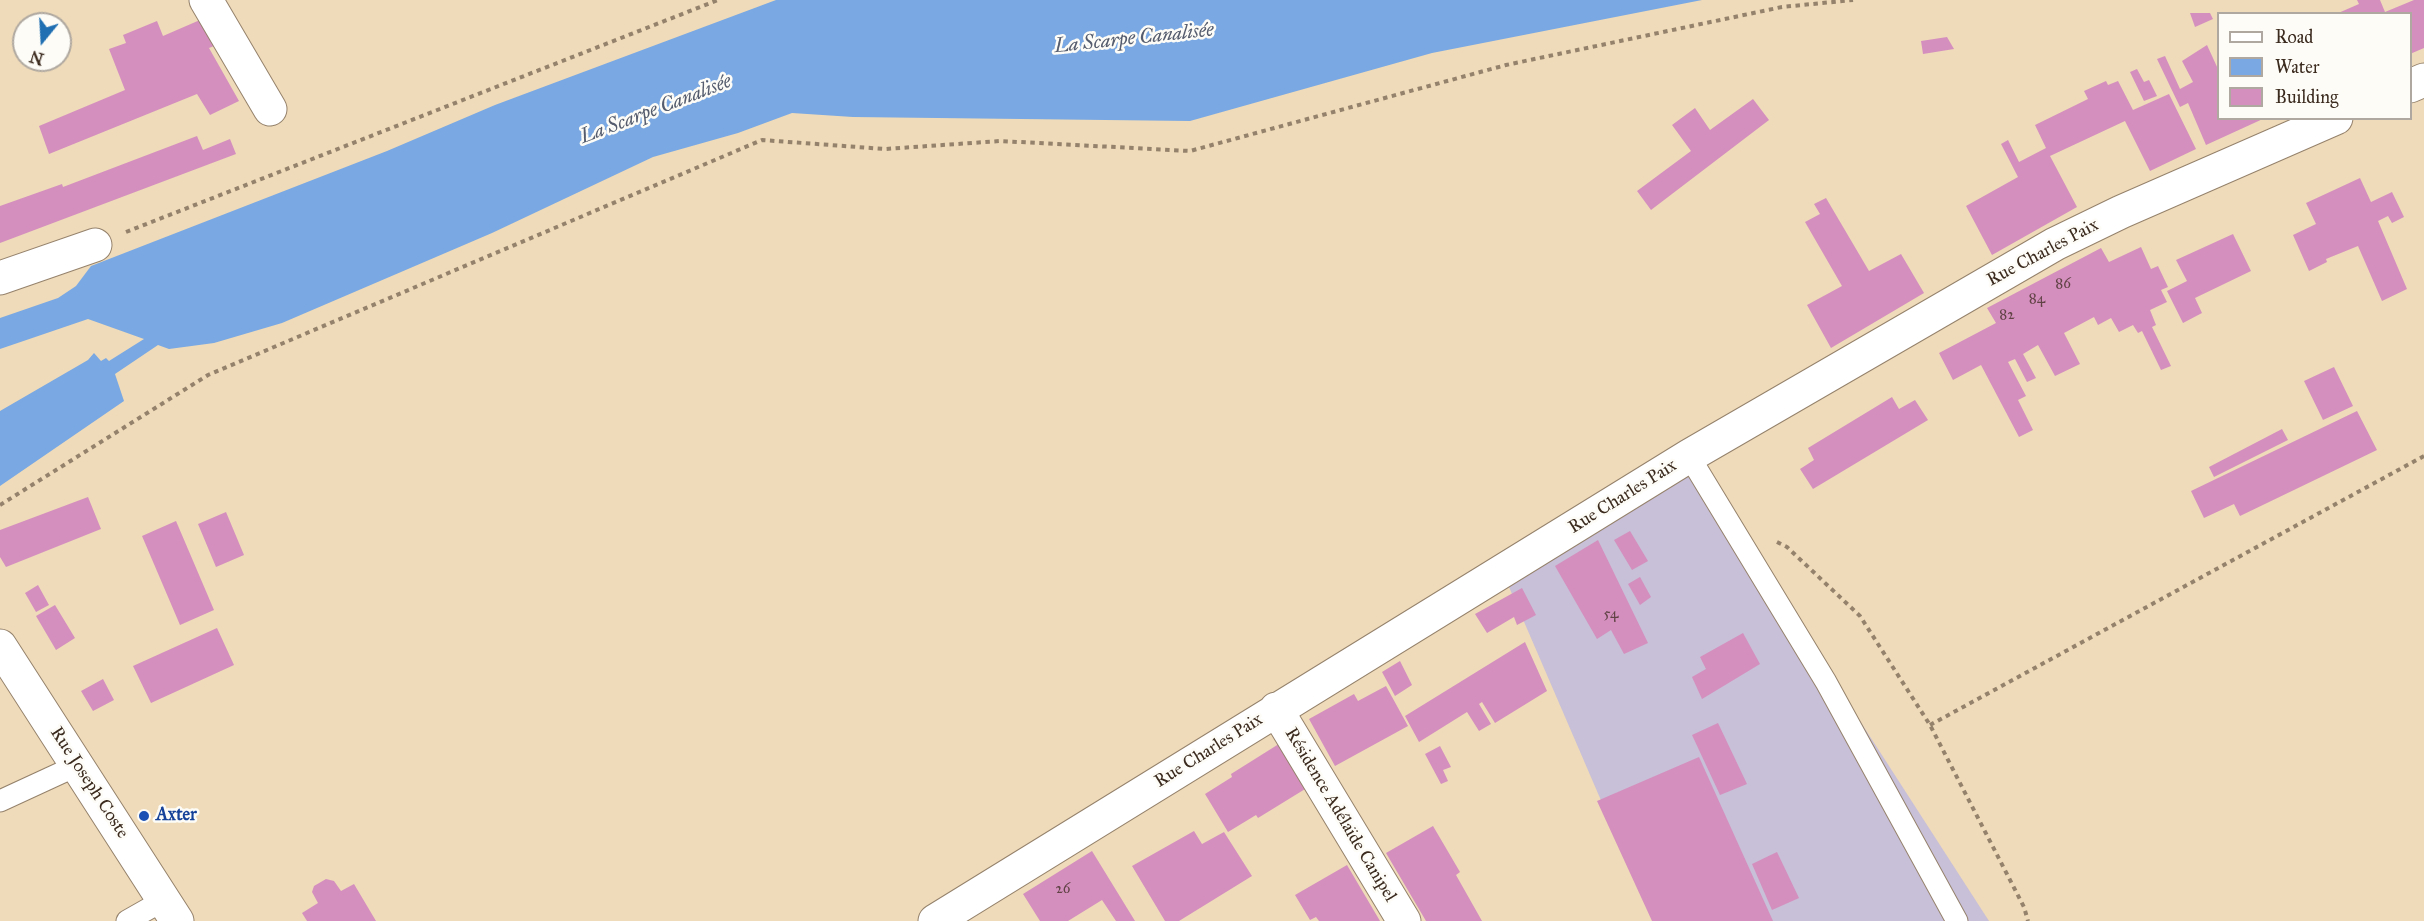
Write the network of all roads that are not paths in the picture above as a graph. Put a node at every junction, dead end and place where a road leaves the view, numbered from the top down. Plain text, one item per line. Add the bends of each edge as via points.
1 (206, 0) edge
2 (270, 110) dead end
3 (2331, 120) edge
4 (94, 245) road end
5 (0, 278) edge
6 (1689, 456) junction
7 (0, 646) edge
8 (1276, 709) junction
9 (78, 765) junction
10 (0, 801) edge
11 (171, 910) edge
12 (127, 921) edge
13 (935, 921) edge
14 (1404, 921) edge
15 (1957, 921) edge

1 - 2 street
3 - 6 street, Rue Charles Paix via 2055,244
4 - 5 street
6 - 8 street, Rue Charles Paix
6 - 15 lane via 1826,682
7 - 9 street, Rue Joseph Coste
8 - 13 street, Rue Charles Paix
8 - 14 street, Résidence Adélaïde Canipel
9 - 10 lane
9 - 11 street, Rue Joseph Coste
11 - 12 lane

